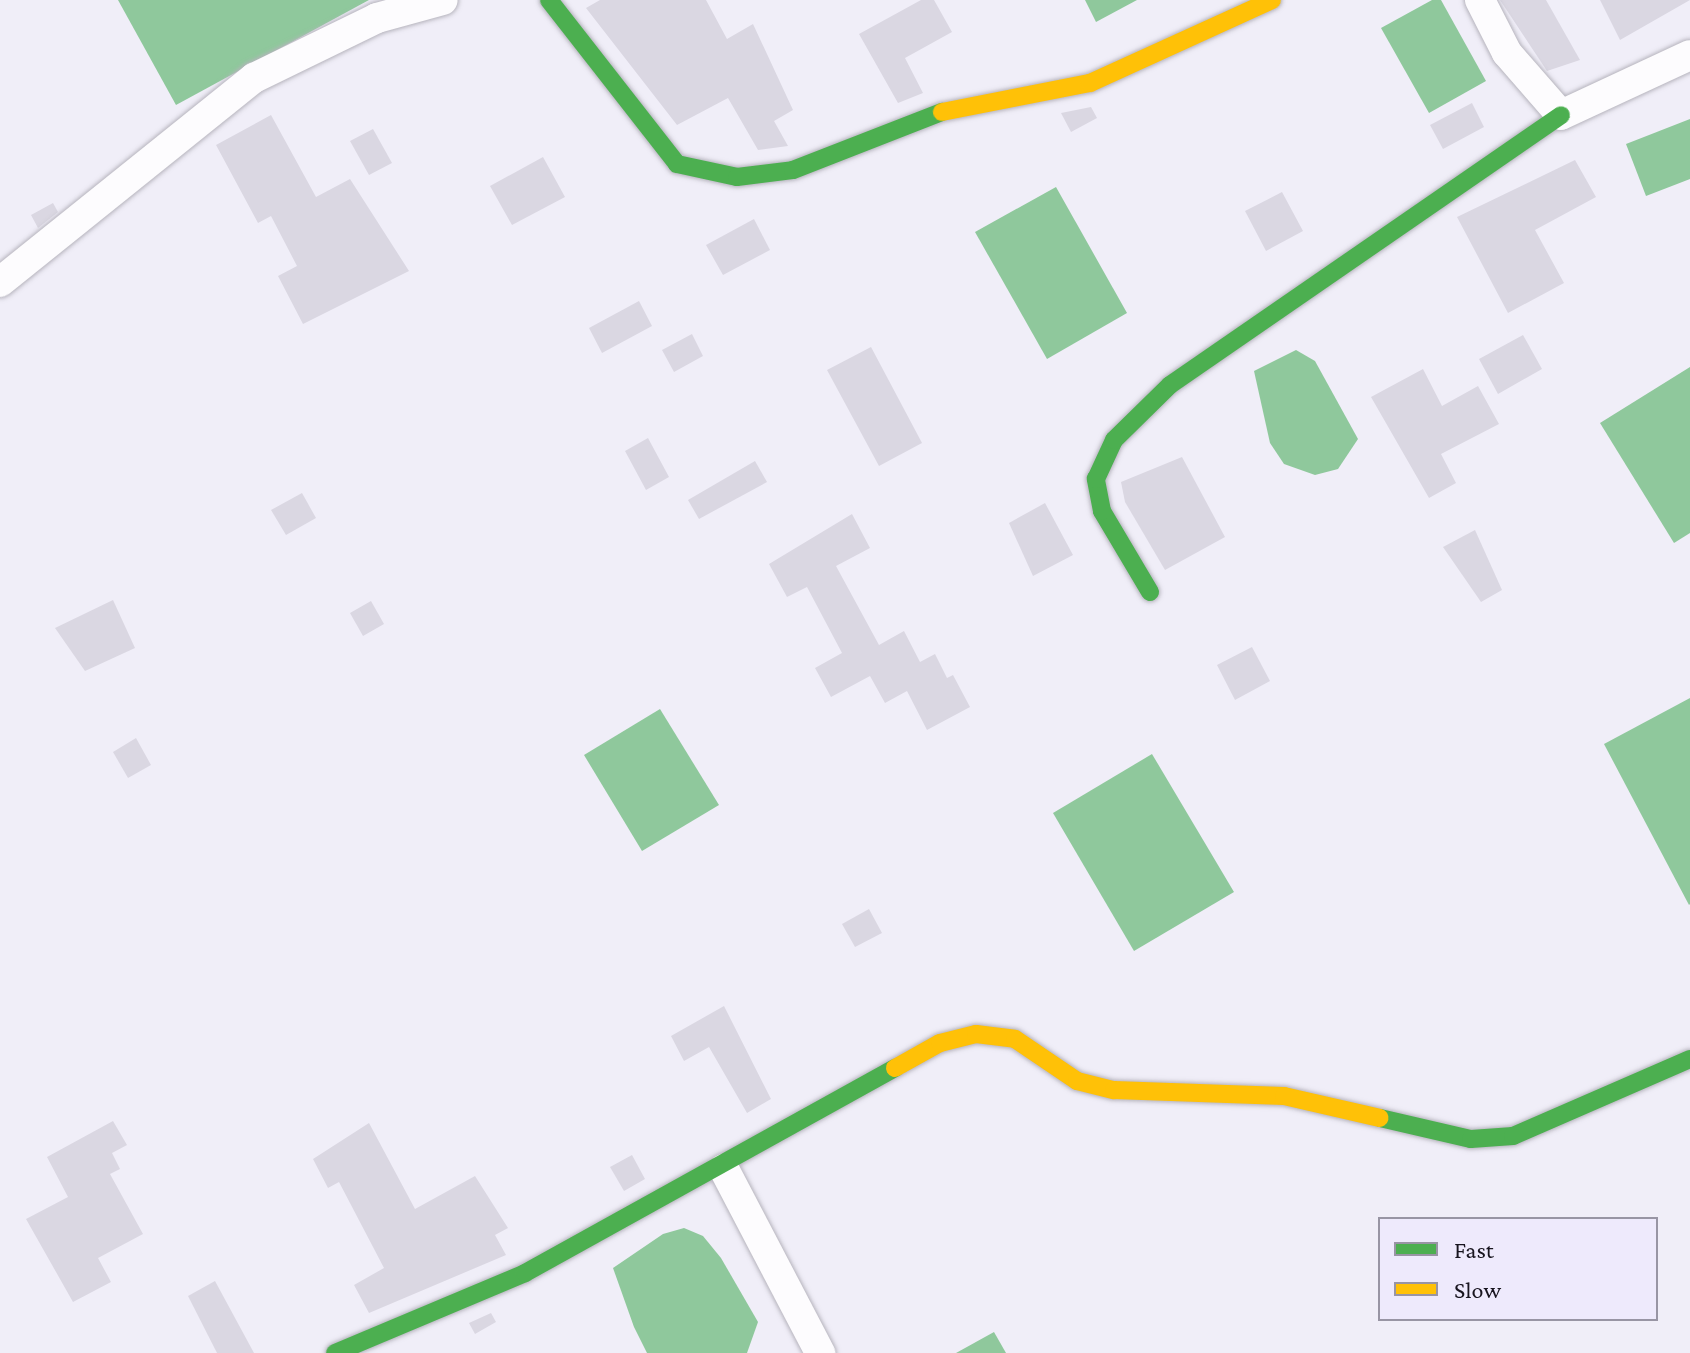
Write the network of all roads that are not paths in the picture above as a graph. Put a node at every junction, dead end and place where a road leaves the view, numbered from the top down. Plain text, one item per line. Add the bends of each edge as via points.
1 (443, 0) edge
2 (549, 0) edge
3 (1272, 0) edge
4 (1480, 0) edge
5 (1690, 55) edge
6 (1561, 115) junction
7 (0, 282) edge
8 (1150, 592) dead end
9 (1690, 1059) edge
10 (724, 1169) junction
11 (335, 1353) edge
12 (820, 1353) edge

1 - 7 street via 377,18 254,78
2 - 3 street via 677,164 737,177 793,170 940,112 1090,83
4 - 6 street via 1507,53
5 - 6 street
6 - 8 street via 1170,385 1114,440 1096,479 1102,511
9 - 10 street via 1513,1136 1471,1139 1284,1096 1114,1090 1077,1081 1015,1039 976,1034 940,1043
10 - 11 street via 525,1273
10 - 12 street

